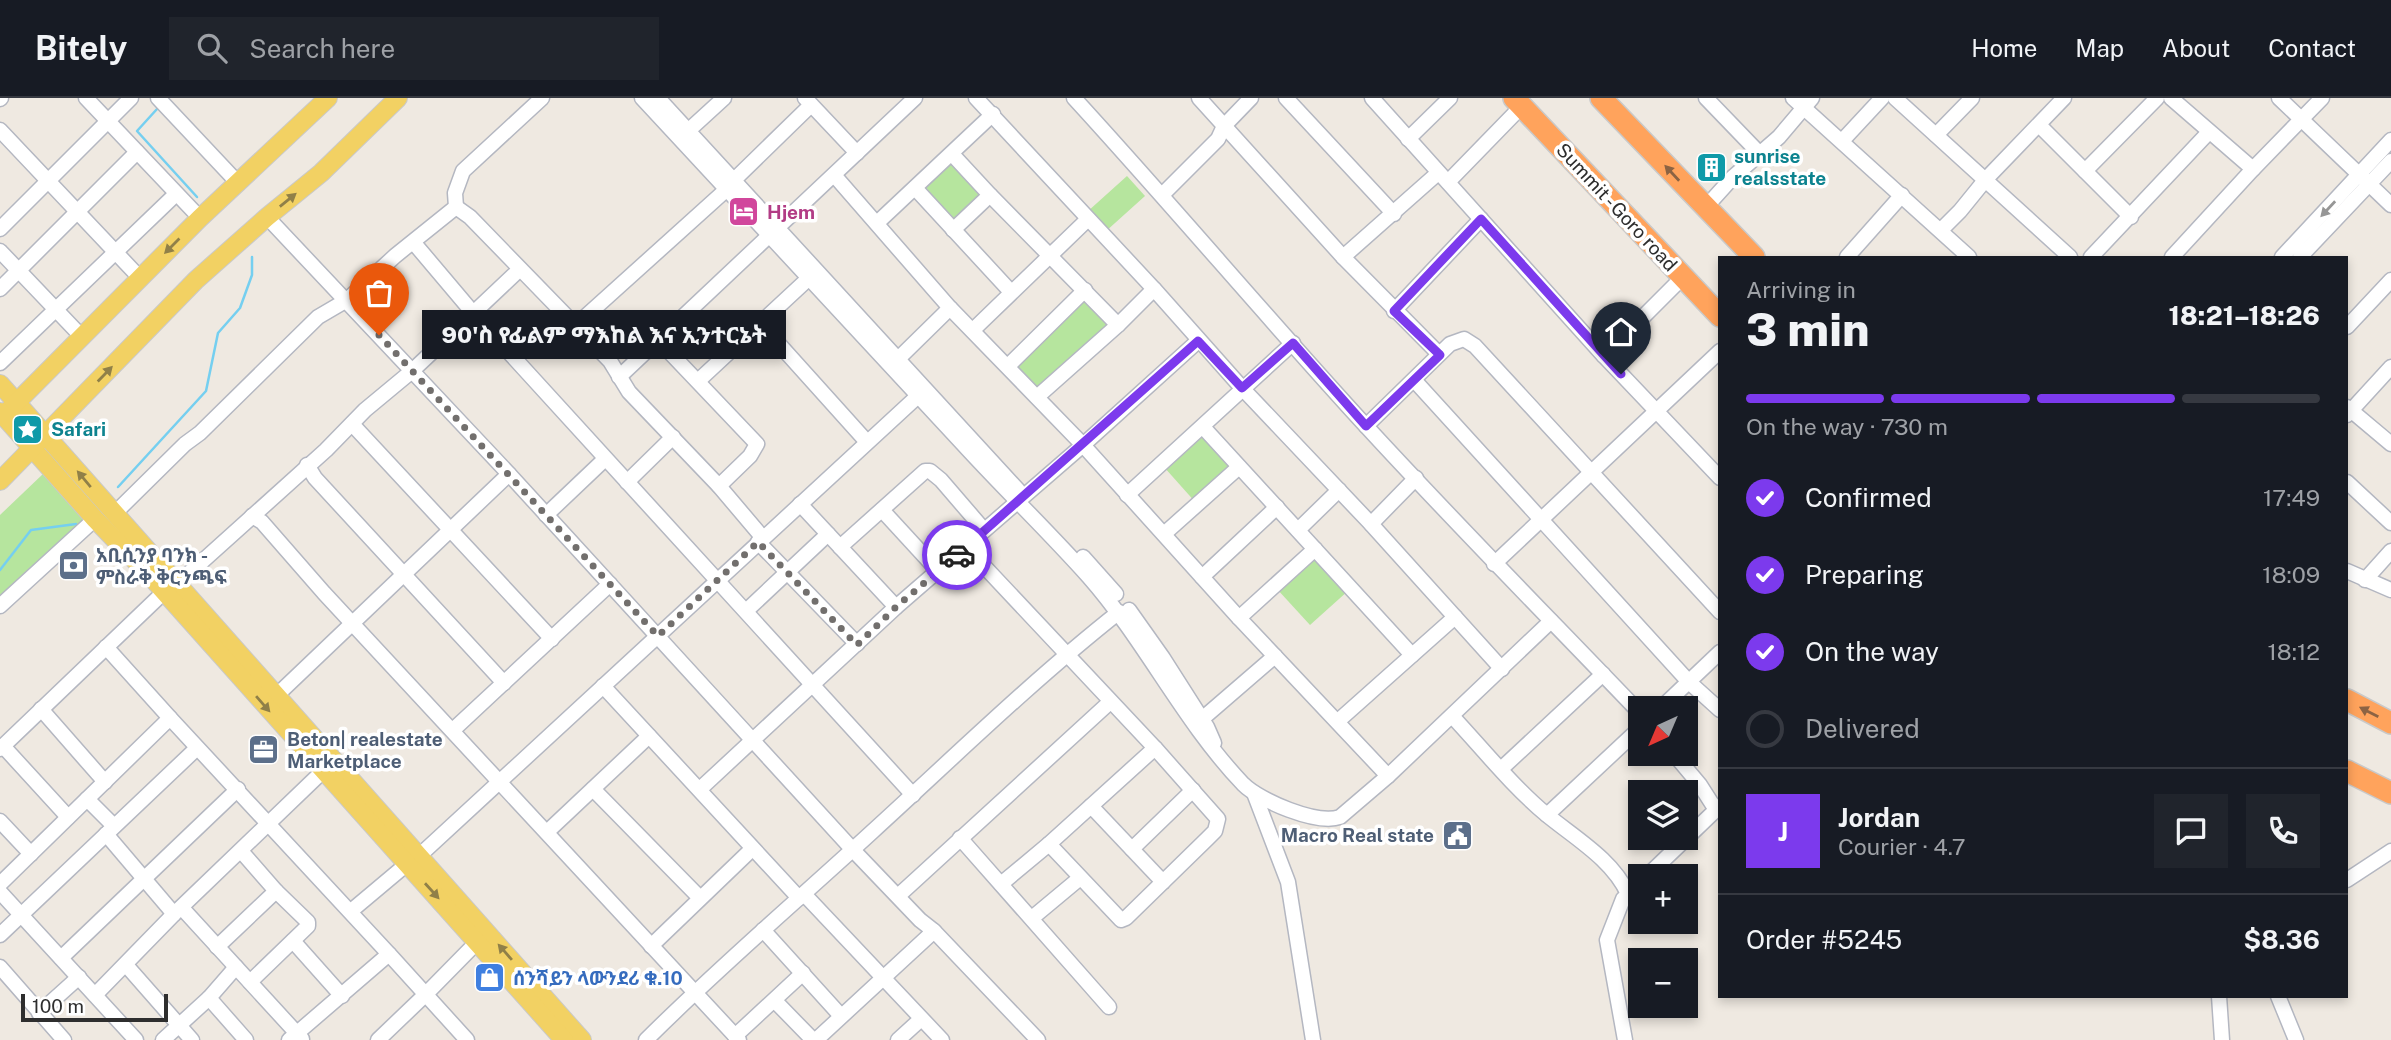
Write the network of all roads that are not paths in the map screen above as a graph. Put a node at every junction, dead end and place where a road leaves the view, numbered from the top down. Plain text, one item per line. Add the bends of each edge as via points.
1 (86, 98) edge
2 (131, 98) edge
3 (158, 98) edge
4 (328, 98) edge
5 (398, 98) edge
6 (542, 98) edge
7 (642, 98) edge
8 (724, 98) edge
9 (915, 98) edge
10 (976, 98) edge
11 (1074, 98) edge
12 (1199, 98) edge
13 (1251, 98) edge
14 (1286, 98) edge
15 (1372, 98) edge
16 (1450, 98) edge
17 (1601, 98) edge
18 (1706, 98) edge
19 (1882, 98) edge
20 (1895, 98) edge
21 (1972, 98) edge
22 (2064, 98) edge
23 (2157, 98) edge
24 (2171, 98) edge
25 (2279, 98) edge
26 (2322, 98) edge
27 (664, 100) edge
28 (808, 101) edge
29 (1803, 101) edge
30 (1518, 102) edge
31 (993, 114) junction
32 (2303, 118) junction
33 (108, 120) junction
34 (2039, 125) junction
35 (1224, 126) junction
36 (0, 130) edge
37 (689, 130) junction
38 (2209, 132) junction
39 (1936, 135) junction
40 (1408, 139) junction
41 (2391, 140) edge
42 (1842, 141) junction
43 (137, 152) junction
44 (857, 153) junction
45 (952, 154) junction
46 (1760, 154) junction
47 (2391, 161) edge
48 (2253, 169) junction
49 (2085, 171) junction
50 (834, 175) junction
51 (1443, 178) junction
52 (1986, 179) junction
53 (2365, 179) junction
54 (49, 181) junction
55 (237, 183) junction
56 (730, 185) junction
57 (915, 188) junction
58 (176, 194) junction
59 (990, 195) junction
60 (1163, 195) junction
61 (1902, 195) junction
62 (2391, 205) edge
63 (456, 207) junction
64 (1705, 208) junction
65 (77, 211) junction
66 (1394, 214) junction
67 (267, 217) junction
68 (2131, 217) junction
69 (200, 218) junction
70 (1088, 219) junction
71 (1481, 219) junction
72 (877, 223) junction
73 (0, 229) edge
74 (953, 230) junction
75 (1941, 230) junction
76 (774, 231) junction
77 (414, 243) junction
78 (0, 251) edge
79 (114, 251) junction
80 (1050, 255) junction
81 (1852, 255) edge
82 (1753, 256) edge
83 (1968, 256) edge
84 (2069, 256) edge
85 (2092, 256) edge
86 (2173, 256) edge
87 (2283, 256) edge
88 (2301, 256) edge
89 (1343, 257) junction
90 (520, 269) junction
91 (19, 271) junction
92 (1683, 277) junction
93 (140, 278) junction
94 (809, 278) junction
95 (2391, 280) edge
96 (0, 289) edge
97 (1154, 289) junction
98 (1084, 290) junction
99 (1011, 292) junction
100 (346, 300) junction
101 (950, 308) junction
102 (55, 309) junction
103 (1394, 311) junction
104 (474, 314) junction
105 (1718, 314) edge
106 (759, 323) junction
107 (1118, 325) junction
108 (575, 326) junction
109 (2348, 326) edge
110 (973, 330) junction
111 (82, 337) junction
112 (658, 340) junction
113 (1198, 341) junction
114 (1293, 343) junction
115 (1718, 353) edge
116 (1440, 355) junction
117 (1604, 356) junction
118 (899, 358) junction
119 (0, 363) edge
120 (1008, 366) junction
121 (2391, 367) edge
122 (412, 371) junction
123 (619, 377) junction
124 (698, 381) junction
125 (1415, 381) junction
126 (0, 384) edge
127 (1242, 388) junction
128 (919, 395) junction
129 (1037, 397) junction
130 (1656, 410) junction
131 (2348, 411) edge
132 (5, 412) edge
133 (352, 424) junction
134 (1366, 426) junction
135 (1203, 427) junction
136 (47, 435) junction
137 (673, 437) junction
138 (867, 442) junction
139 (2391, 444) edge
140 (1083, 445) junction
141 (33, 449) junction
142 (605, 459) junction
143 (307, 464) junction
144 (1240, 467) junction
145 (1590, 472) junction
146 (509, 474) junction
147 (1718, 476) edge
148 (1416, 478) junction
149 (0, 481) edge
150 (627, 482) junction
151 (719, 486) junction
152 (1339, 490) junction
153 (2349, 490) edge
154 (1127, 495) junction
155 (1020, 499) junction
156 (800, 503) junction
157 (1277, 507) junction
158 (882, 510) junction
159 (114, 514) junction
160 (546, 515) junction
161 (252, 516) junction
162 (95, 519) junction
163 (1541, 520) junction
164 (2391, 523) edge
165 (1371, 524) junction
166 (450, 530) junction
167 (984, 530) junction
168 (1298, 530) junction
169 (828, 534) junction
170 (1164, 534) junction
171 (760, 540) junction
172 (840, 547) junction
173 (966, 547) junction
174 (1315, 549) junction
175 (2391, 551) edge
176 (1494, 564) junction
177 (787, 572) junction
178 (939, 572) junction
179 (404, 574) junction
180 (2348, 574) edge
181 (1202, 577) junction
182 (718, 580) junction
183 (2365, 580) junction
184 (610, 584) junction
185 (164, 585) junction
186 (2391, 590) edge
187 (0, 606) edge
188 (896, 607) junction
189 (1718, 610) edge
190 (747, 611) junction
191 (1119, 612) junction
192 (1455, 617) junction
193 (1239, 618) junction
194 (1550, 621) junction
195 (353, 623) junction
196 (658, 636) junction
197 (552, 639) junction
198 (857, 645) junction
199 (106, 647) junction
200 (1065, 654) junction
201 (1718, 654) edge
202 (1412, 655) junction
203 (1275, 656) junction
204 (1502, 669) junction
205 (1603, 674) junction
206 (504, 682) junction
207 (1689, 682) junction
208 (813, 685) junction
209 (603, 686) junction
210 (276, 696) junction
211 (1674, 696) edge
212 (1628, 700) edge
213 (2348, 701) edge
214 (1110, 702) junction
215 (1718, 708) edge
216 (41, 709) junction
217 (1452, 716) junction
218 (170, 718) junction
219 (1202, 719) junction
220 (1338, 721) junction
221 (2391, 723) edge
222 (453, 730) junction
223 (649, 736) junction
224 (754, 739) junction
225 (1628, 739) edge
226 (2, 747) edge
227 (197, 748) junction
228 (1154, 748) junction
229 (1217, 751) junction
230 (1684, 766) edge
231 (1501, 769) junction
232 (323, 771) junction
233 (2348, 772) edge
234 (1388, 776) junction
235 (105, 782) junction
236 (501, 782) junction
237 (238, 789) junction
238 (593, 789) junction
239 (700, 789) junction
240 (1193, 790) junction
241 (1254, 793) junction
242 (2391, 793) edge
243 (913, 795) junction
244 (87, 799) junction
245 (1091, 806) junction
246 (1718, 808) edge
247 (1547, 815) junction
248 (68, 817) junction
249 (0, 821) edge
250 (267, 823) junction
251 (110, 830) junction
252 (547, 832) junction
253 (960, 838) junction
254 (1049, 844) junction
255 (752, 849) junction
256 (1132, 849) junction
257 (241, 850) junction
258 (853, 850) junction
259 (2391, 851) edge
260 (31, 854) junction
261 (413, 860) junction
262 (1660, 864) edge
263 (144, 878) junction
264 (1080, 878) junction
265 (2348, 879) edge
266 (1163, 882) junction
267 (0, 884) edge
268 (1001, 884) junction
269 (276, 891) junction
270 (0, 892) edge
271 (1628, 894) joint
272 (802, 896) junction
273 (898, 896) junction
274 (700, 898) junction
275 (178, 911) junction
276 (351, 911) junction
277 (22, 913) junction
278 (1032, 918) junction
279 (763, 930) junction
280 (934, 931) junction
281 (0, 935) edge
282 (482, 936) junction
283 (293, 941) junction
284 (651, 946) junction
285 (217, 947) junction
286 (389, 954) junction
287 (61, 958) junction
288 (127, 965) junction
289 (0, 967) edge
290 (236, 967) junction
291 (803, 973) junction
292 (79, 977) junction
293 (883, 978) junction
294 (250, 982) junction
295 (694, 992) junction
296 (95, 995) junction
297 (425, 995) junction
298 (342, 996) junction
299 (209, 998) junction
300 (2219, 998) edge
301 (2278, 998) edge
302 (775, 1000) junction
303 (1109, 1007) dead end
304 (39, 1013) junction
305 (841, 1016) junction
306 (921, 1019) junction
307 (179, 1025) junction
308 (296, 1038) edge
309 (737, 1038) edge
310 (64, 1040) edge
311 (136, 1040) edge
312 (163, 1040) edge
313 (192, 1040) edge
314 (246, 1040) edge
315 (378, 1040) edge
316 (467, 1040) edge
317 (564, 1040) edge
318 (582, 1040) edge
319 (646, 1040) edge
320 (815, 1040) edge
321 (898, 1040) edge
322 (942, 1040) edge
323 (1038, 1040) edge
324 (1313, 1040) edge
325 (1625, 1040) edge
326 (2222, 1040) edge
327 (2296, 1040) edge

1 - 33 street
2 - 33 street
3 - 55 street
4 - 55 main road
67 -> 5 main road via 321,173
6 - 63 street via 463,171 455,193
7 - 56 street
8 - 37 street
9 - 44 street
10 - 31 street
11 - 60 street
12 - 35 street
13 - 35 street
14 - 66 street
15 - 40 street
16 - 40 street
64 -> 17 highway
18 - 46 street
19 - 42 street
20 - 39 street
21 - 39 street
22 - 34 street
23 - 49 street
24 - 38 street
25 - 32 street
26 - 32 street
27 - 37 street
28 - 44 street
28 - 56 street
29 - 42 street
29 - 46 street via 1779,137
30 - 51 street
30 - 92 highway, Summit - Goro road
31 - 45 street
31 - 70 street
32 - 48 street
32 - 53 street
33 - 43 street
33 - 54 street
34 - 49 street
34 - 52 street
35 - 60 street via 1218,139
35 - 89 street
36 - 54 street
37 - 56 street
38 - 48 street
38 - 68 street
39 - 52 street
40 - 51 street
41 - 53 street
42 - 61 street
43 - 58 street
43 - 65 street
44 - 50 street
45 - 57 street
45 - 59 street
46 - 64 street
47 - 53 street
48 - 86 street
49 - 68 street
50 - 72 street
50 - 76 street
51 - 66 street
51 - 71 street
52 - 75 street
52 - 84 street
53 - 62 street
53 -> 87 street
53 - 88 street
54 - 65 street
54 - 73 street
55 - 69 main road
56 - 76 street
56 - 108 street
57 - 72 street
57 - 74 street
58 - 69 street
58 - 79 street
59 - 74 street
59 - 80 street
60 - 114 street
61 - 75 street
61 - 81 street
63 - 77 street
63 - 90 street
64 - 82 highway
65 - 79 street
65 - 91 street
66 - 89 street
67 - 100 street
136 -> 67 main road via 196,280
68 - 85 street
69 -> 93 main road
70 - 80 street
70 - 97 street
71 - 103 street
71 - 117 street
72 - 101 street
74 - 99 street
75 - 83 street
76 - 94 street
76 - 112 street
76 - 118 street
77 - 100 street
77 - 104 street
78 - 91 street
79 - 93 street
79 - 102 street
80 - 98 street
80 - 99 street
89 - 103 street
90 - 104 street
90 - 108 street
91 - 96 street
91 - 102 street
92 - 105 highway, Summit - Goro road
92 - 117 street
93 - 111 main road
94 - 106 street
94 - 128 street
95 - 109 street
97 - 107 street
97 - 113 street
98 - 107 street
98 - 120 street
99 - 110 street
100 - 122 street
100 - 159 street via 318,317
101 - 110 street
101 - 118 street
102 - 111 street
102 - 119 street
103 - 116 street
104 - 122 street
104 - 142 street
106 - 124 street
106 - 138 street
107 - 129 street
108 - 123 street via 616,367
110 - 120 street
111 - 132 main road
112 - 123 street
112 - 124 street
113 - 127 street
113 - 140 street
114 - 127 street
114 - 134 street
115 - 130 street
116 - 125 street
116 - 145 street via 1450,344 1464,339 1475,346
117 - 130 street
118 - 155 street
120 - 129 street
121 - 131 street
122 - 133 street
122 - 146 street
123 - 137 street
124 - 151 street via 757,444
125 - 134 street
125 - 163 street
126 - 132 main road
127 - 135 street
127 - 152 street
128 - 138 street
128 - 155 street
129 - 140 street
130 - 145 street
130 - 147 street
131 - 139 street
132 - 136 main road
132 - 141 main road
133 - 143 street
133 - 166 street
134 - 148 street
135 - 144 street
135 - 154 street
136 - 141 main road
159 -> 136 main road
137 - 150 street
137 - 151 street
138 - 156 street
140 - 154 street
140 - 155 street
141 - 149 main road
141 - 162 main road
142 - 150 street
142 - 160 street
143 - 161 street
143 - 179 street
144 - 157 street
144 - 170 street
145 - 163 street
145 - 189 street
146 - 160 street
146 - 166 street
148 - 165 street
148 - 176 street
150 - 182 street
151 - 171 street
152 - 165 street
152 - 168 street
153 - 164 street
154 - 170 street
155 - 167 street
155 - 191 street
155 - 219 street via 1097,571 1125,604
156 - 169 street
156 - 171 street
157 - 168 street
157 - 181 street
158 - 167 street via 930,471
158 - 172 street
158 - 178 street
159 - 185 main road
160 - 184 street
161 - 185 street
161 - 195 street
162 - 185 main road
162 - 187 street
163 - 176 street
163 - 207 street
165 - 192 street
166 - 179 street
166 - 197 street
167 - 173 street
168 - 174 street
169 - 172 street
169 - 177 street
170 - 181 street
171 - 177 street
171 - 182 street
172 - 188 street
173 - 178 street
173 - 200 street
174 - 193 street
174 - 202 street
175 - 183 street
176 - 194 street
177 - 190 street
177 - 198 street
178 - 188 street
179 - 195 street
179 - 206 street
180 - 183 street
181 - 193 street
182 - 190 street
182 - 196 street
183 - 186 street
184 - 196 street
184 - 197 street
185 - 199 street
185 - 210 main road
185 -> 232 main road
188 - 198 street
190 - 208 street
191 - 200 street
191 - 229 street via 1197,731
192 - 202 street
192 - 204 street
193 - 203 street
194 - 204 street
194 - 205 street
195 - 210 street
195 - 222 street
196 - 209 street
196 - 224 street
197 - 206 street
198 - 208 street
199 - 216 street
199 - 218 street
200 - 214 street
200 - 243 street
201 - 207 street
202 - 220 street
203 - 219 street
203 - 220 street
204 - 217 street
205 - 212 street
205 - 231 street
206 - 222 street
207 - 211 street
207 - 215 street
208 - 224 street
208 - 243 street
209 - 223 street
209 - 236 street
210 - 261 main road
221 -> 213 highway
214 - 228 street
214 - 253 street
216 - 226 street
216 - 235 street
217 - 231 street
217 - 234 street
218 - 227 street
218 - 235 street
219 - 229 street
220 - 234 street
222 - 236 street
223 - 238 street
223 - 239 street
224 - 239 street
224 - 258 street
225 - 247 street
226 - 248 street
227 - 237 street
227 - 251 street
228 - 240 street
228 - 245 street
229 - 241 street
230 - 246 street
231 - 247 street
232 - 250 street
232 - 261 main road
233 - 242 highway
234 - 241 street via 1355,806 1331,820 1308,816
235 - 244 street
236 - 252 street
236 - 261 street
237 - 250 street
237 - 263 street
238 - 252 street
238 - 274 street
239 - 255 street
240 - 256 street
240 - 266 street via 1216,814 1217,826
241 - 324 street via 1288,882
243 - 258 street
244 - 248 street
244 - 251 street
245 - 254 street
245 - 256 street
246 - 262 street
247 - 271 street via 1612,870
248 - 260 street
249 - 260 street
250 - 257 street
250 - 276 street
251 - 263 street
251 - 277 street
252 - 284 street
253 - 268 street
253 - 273 street
254 - 264 street
254 - 268 street
255 - 272 street
255 - 274 street
256 - 266 street
257 - 269 street
257 - 275 street
258 - 272 street
258 - 273 street
259 - 265 street
260 - 267 street
261 - 276 street
261 - 282 main road
263 - 275 street
263 - 287 street
264 - 266 street via 1121,920
264 - 278 street
268 - 278 street
269 - 283 street via 307,922
269 - 285 street
270 - 277 street
271 - 325 street via 1607,940
272 - 279 street
272 - 293 street
273 - 280 street
274 - 284 street
275 - 285 street
275 - 288 street
276 - 286 street
277 - 281 street
277 - 287 street
278 - 303 street
279 - 291 street
279 - 295 street
280 - 293 street
280 - 323 street
282 - 297 street
282 - 317 main road
318 -> 282 main road
283 - 294 street
283 - 298 street
284 - 295 street
285 - 290 street
286 - 297 street
286 - 298 street
287 - 292 street
288 - 296 street
288 - 307 street
289 - 304 street
290 - 294 street
290 - 299 street
291 - 302 street
291 - 305 street
292 - 296 street
292 - 304 street
293 - 305 street
293 - 306 street
294 - 308 street
295 - 309 street
295 - 319 street
296 - 311 street
297 - 315 street
297 - 316 street
298 - 308 street
299 - 307 street
299 - 314 street
300 - 326 street
301 - 327 street
302 - 309 street
302 - 320 street
304 - 310 street
305 - 320 street
306 - 321 street
306 - 322 street
307 - 312 street
307 - 313 street

